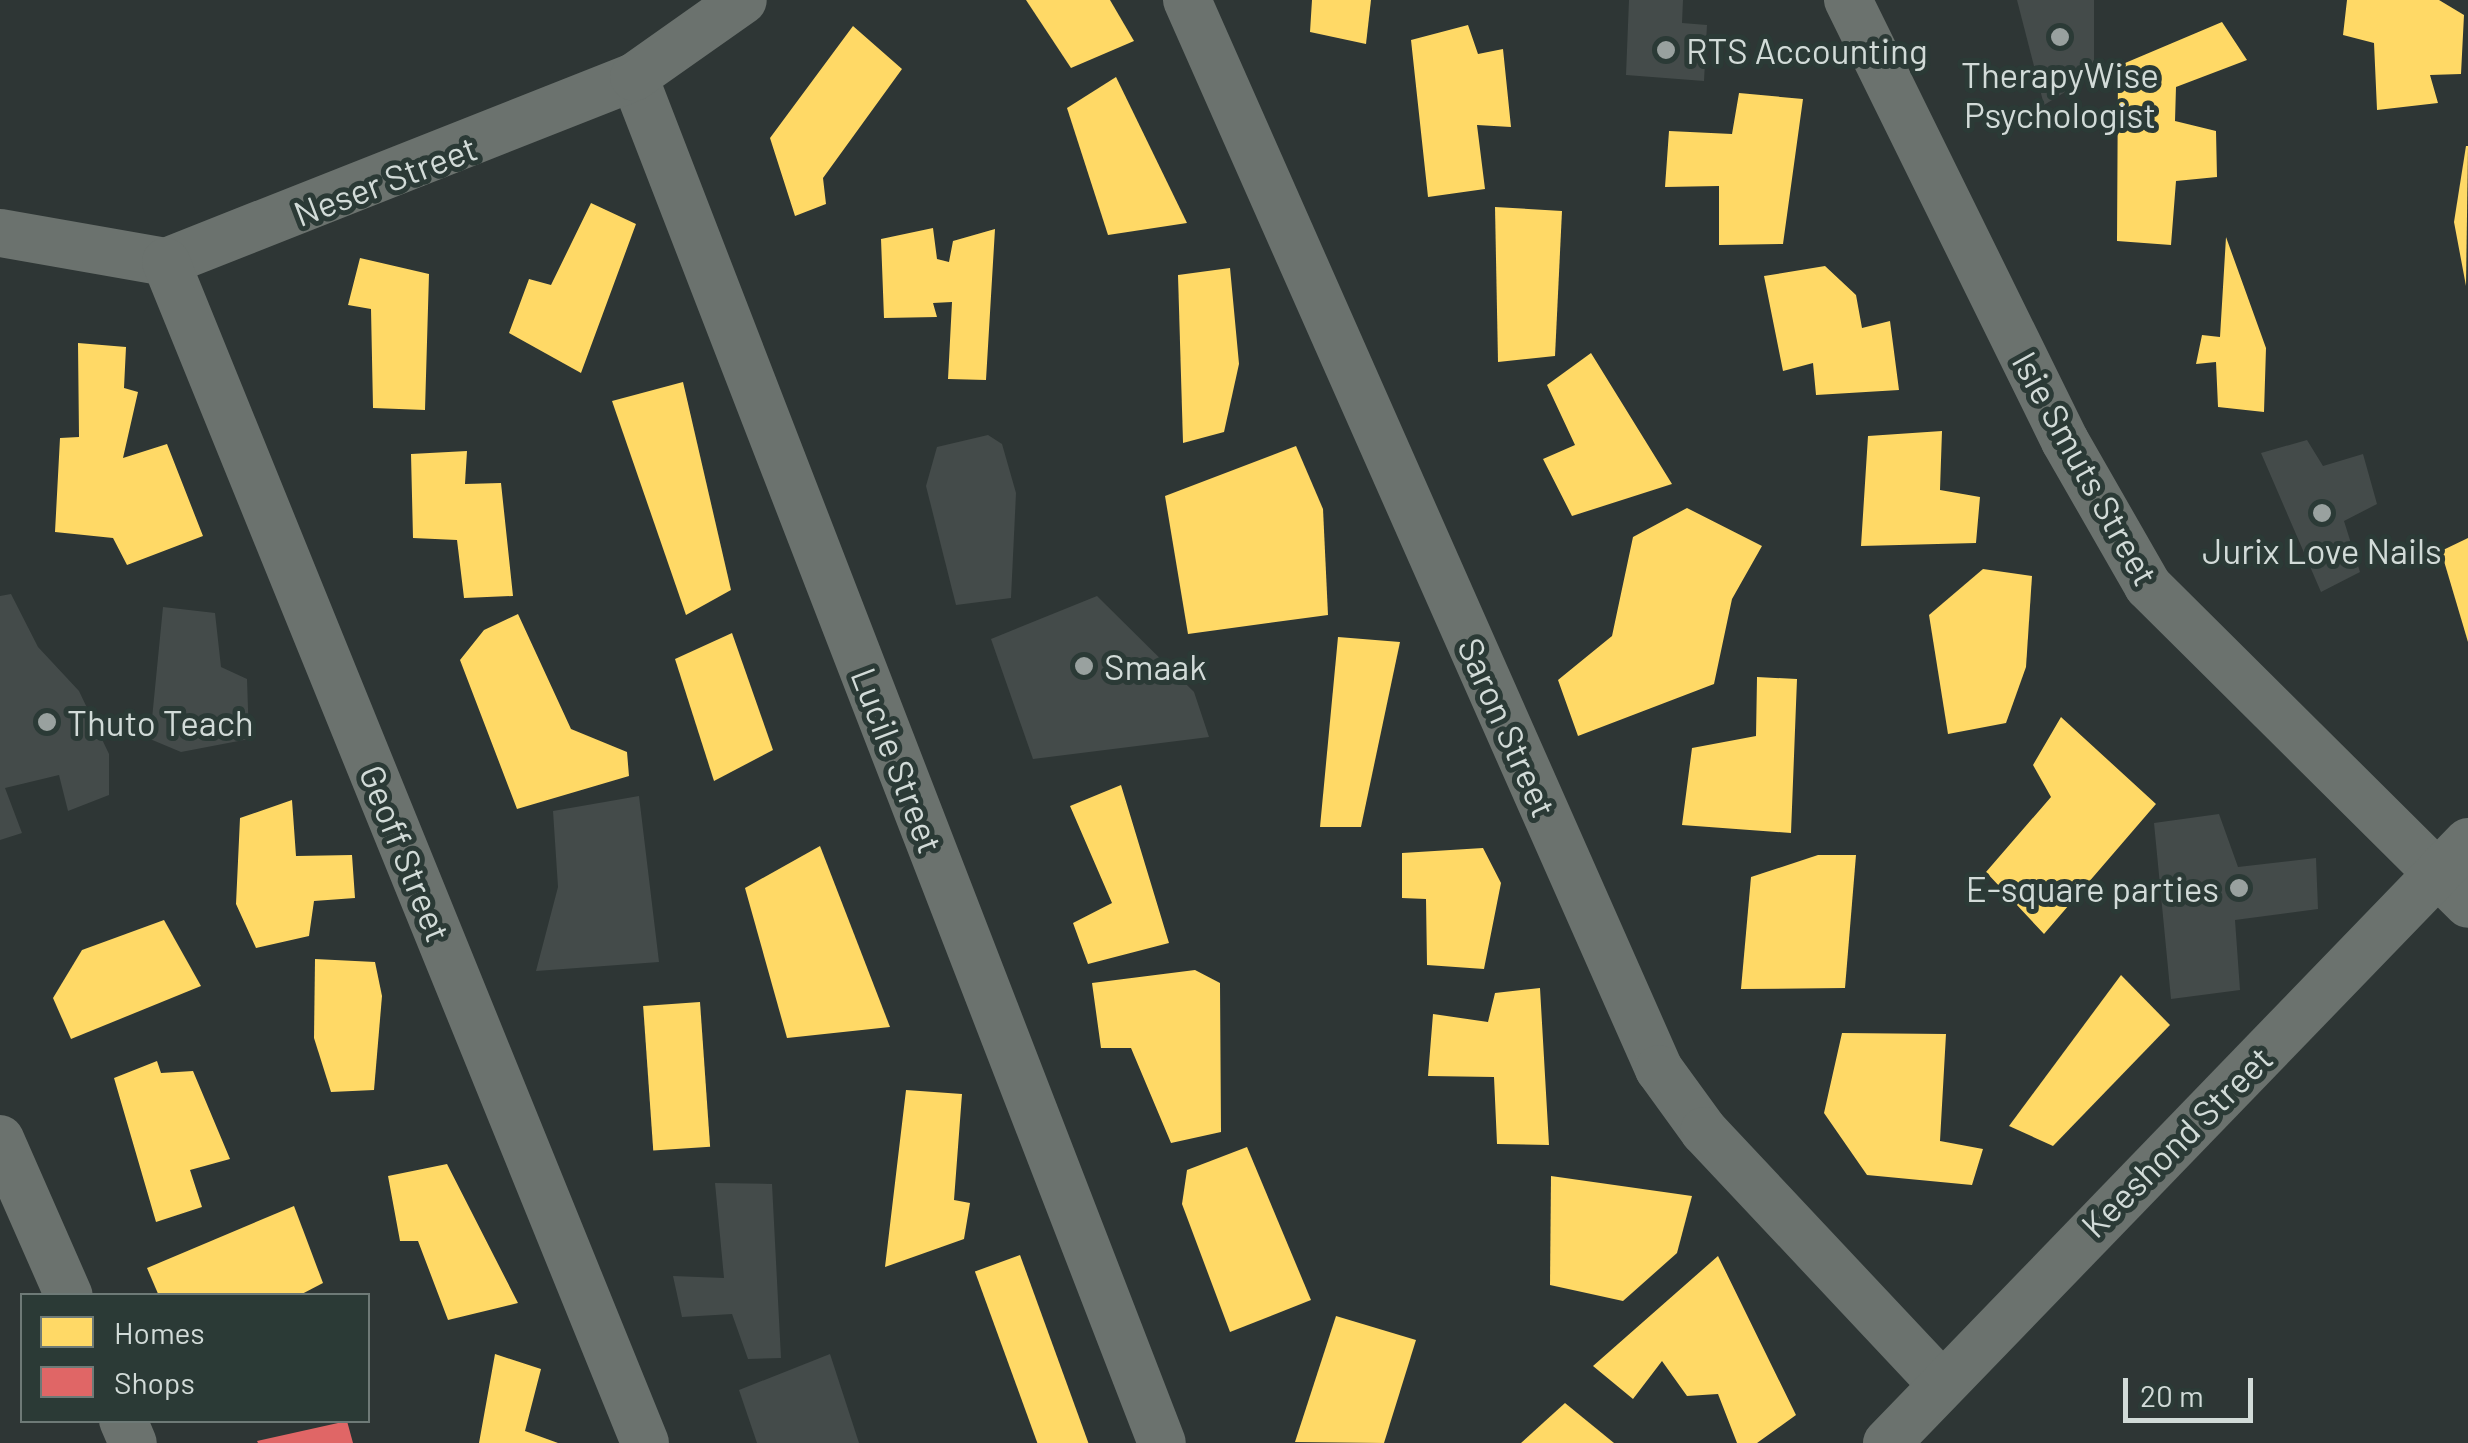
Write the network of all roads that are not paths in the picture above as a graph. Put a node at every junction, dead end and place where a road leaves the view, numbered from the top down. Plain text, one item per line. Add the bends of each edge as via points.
1 (743, 0) edge
2 (1187, 0) edge
3 (1848, 0) edge
4 (634, 77) junction
5 (0, 234) edge
6 (166, 262) junction
7 (2458, 874) edge
8 (0, 1139) edge
9 (67, 1293) edge
10 (1940, 1381) junction
11 (645, 1443) edge
12 (1162, 1443) edge
13 (1887, 1443) edge

1 - 4 street, Neser Street
2 - 10 street, Saron Street via 1660,1069 1704,1132
3 - 7 street, Isie Smuts Street via 2123,549 2225,672
4 - 6 street, Neser Street
4 - 12 street, Lucile Street
5 - 6 street
6 - 11 street, Geoff Street
7 - 10 street, Keeshond Street
8 - 9 street
10 - 13 street, Keeshond Street

